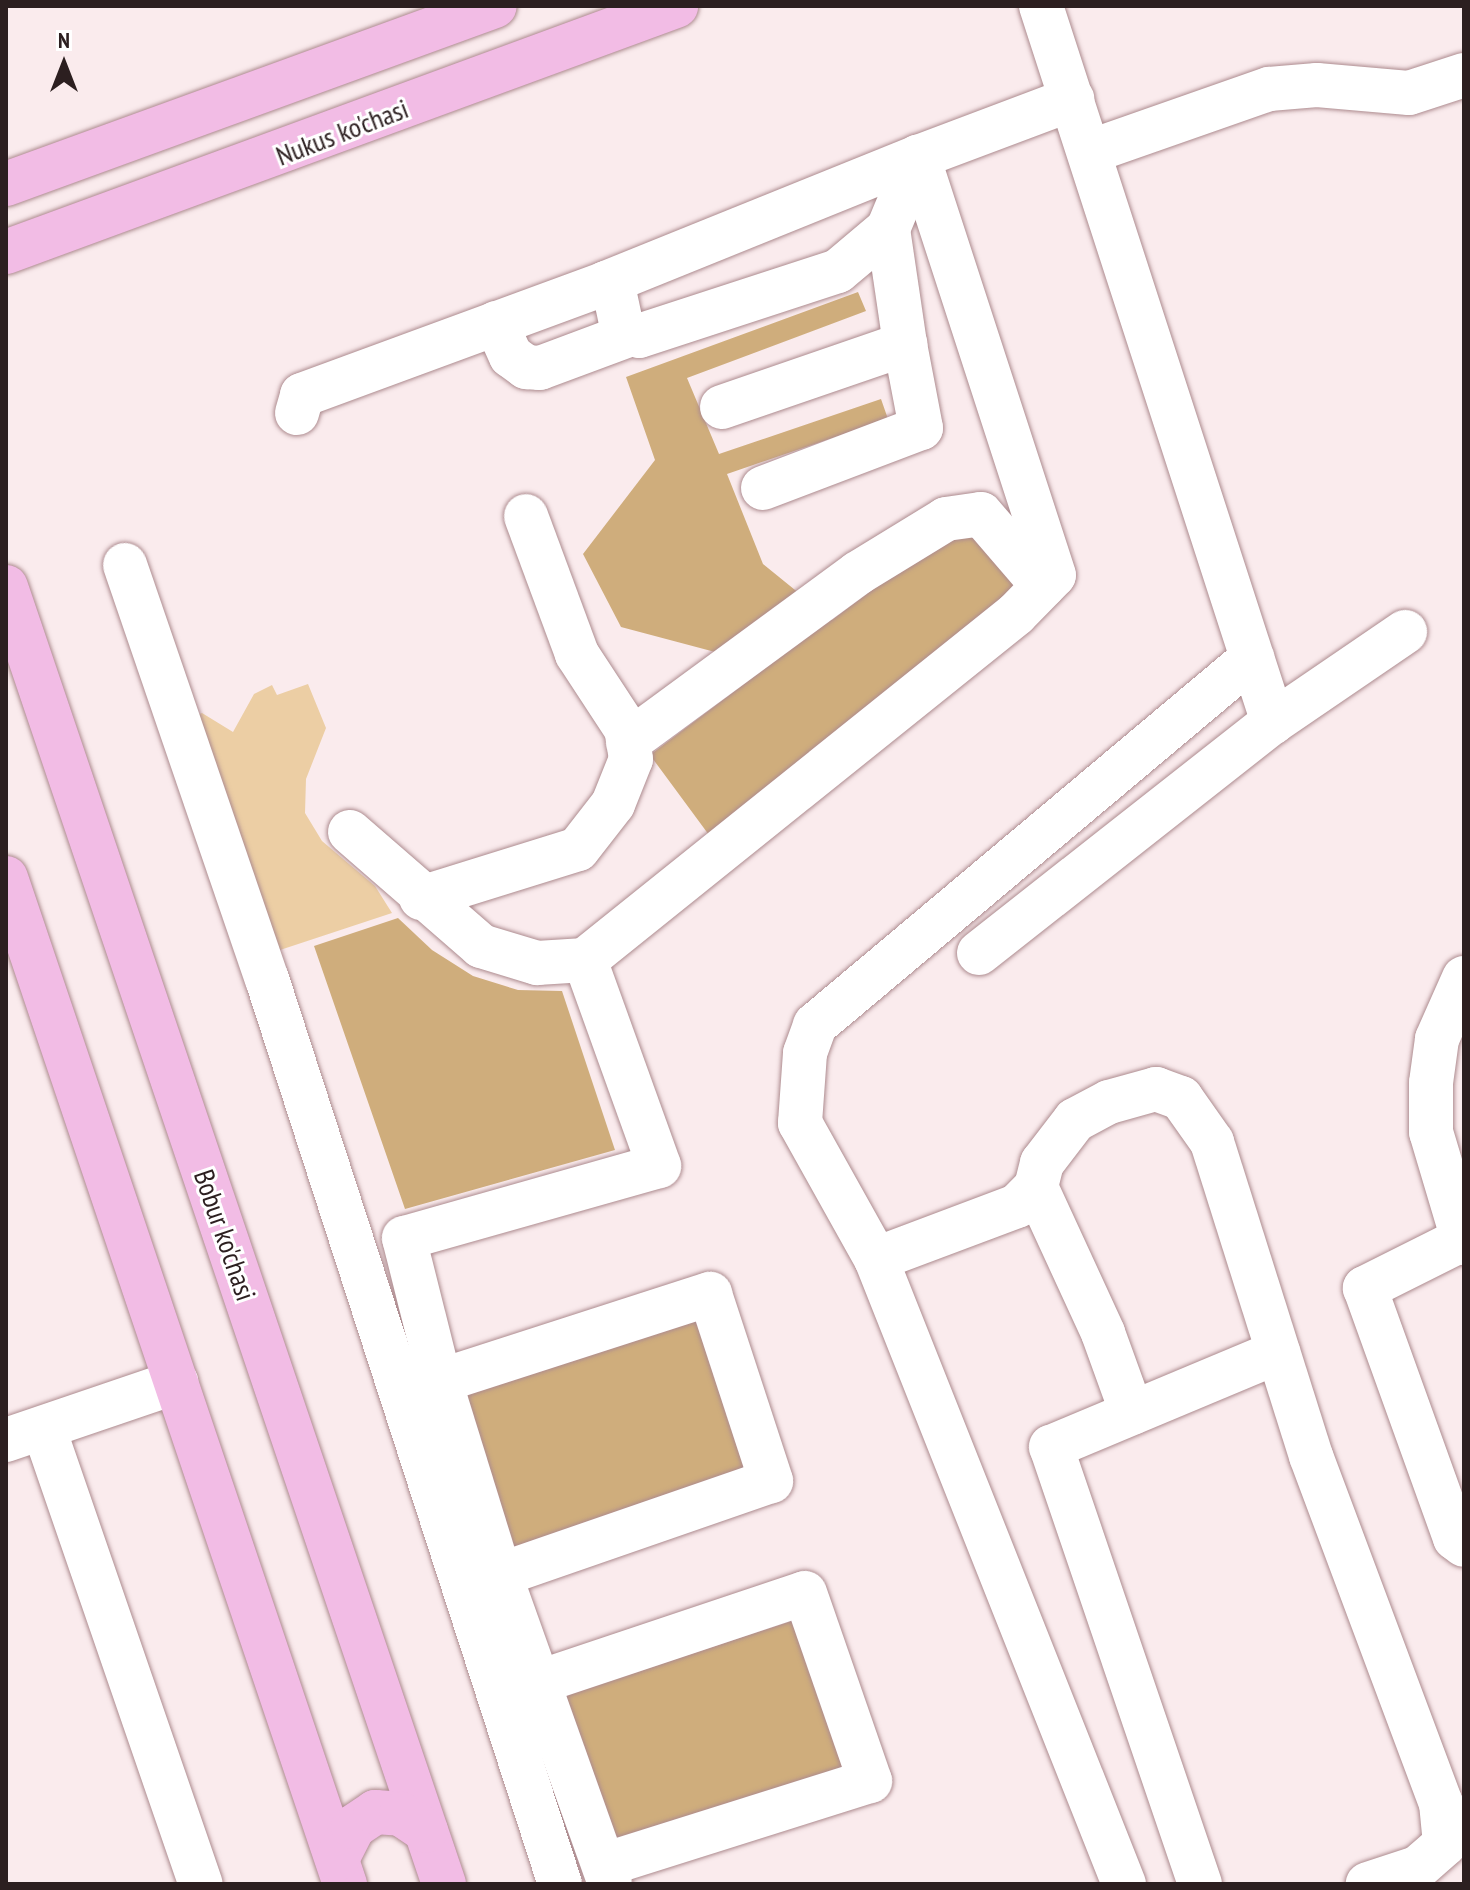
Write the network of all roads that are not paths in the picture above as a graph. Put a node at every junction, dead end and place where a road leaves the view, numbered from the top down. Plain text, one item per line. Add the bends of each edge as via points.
1 (495, 6) edge
2 (676, 6) edge
3 (1041, 6) edge
4 (1464, 75) edge
5 (1072, 99) junction
6 (1089, 152) junction
7 (918, 157) junction
8 (6, 184) edge
9 (888, 229) junction
10 (6, 252) edge
11 (606, 283) junction
12 (496, 323) junction
13 (631, 334) junction
14 (905, 344) junction
15 (722, 407) dead end
16 (297, 413) dead end
17 (763, 488) dead end
18 (526, 516) dead end
19 (125, 565) dead end
20 (1043, 586) junction
21 (6, 587) edge
22 (1405, 632) dead end
23 (1252, 658) junction
24 (1273, 722) junction
25 (628, 742) junction
26 (350, 832) dead end
27 (6, 878) edge
28 (421, 898) junction
29 (979, 953) dead end
30 (585, 960) junction
31 (1464, 978) edge
32 (1447, 1140) edge
33 (1036, 1187) junction
34 (1464, 1241) edge
35 (876, 1259) junction
36 (1278, 1352) junction
37 (440, 1381) junction
38 (176, 1382) junction
39 (1132, 1413) junction
40 (25, 1435) edge
41 (1464, 1545) edge
42 (500, 1575) junction
43 (539, 1682) junction
44 (581, 1802) junction
45 (538, 1818) junction
46 (426, 1831) junction
47 (341, 1871) edge
48 (607, 1875) edge
49 (201, 1884) edge
50 (444, 1884) edge
51 (560, 1884) edge
52 (1124, 1884) edge
53 (1200, 1884) edge
54 (1368, 1884) edge

1 - 8 main road
2 - 10 main road, Nukus ko'chasi via 229,175
3 - 5 street
4 - 6 street via 1409,93 1317,85 1269,89
5 - 6 street
5 - 7 street
6 - 23 street
7 - 9 street
7 - 11 street
7 - 20 street via 1054,575
9 - 13 street via 838,271 639,336
9 - 14 street
11 - 12 street
11 - 13 street via 614,290 622,327
12 - 13 street via 511,356 526,367 540,368
12 - 16 street via 302,395
14 - 15 street
14 - 17 street via 921,428
18 - 25 street via 577,654 626,729
19 - 45 street via 267,979
20 - 25 street via 981,514 946,519 858,573
20 - 30 street via 1004,624
21 - 46 main road, Bobur ko'chasi
22 - 24 street
23 - 24 street
23 - 35 street via 815,1025 805,1053 800,1123
24 - 29 street
25 - 28 street via 631,759 613,804 578,849
26 - 28 street
27 - 38 main road
28 - 30 street via 458,931 508,957 562,965
30 - 37 street via 659,1166 404,1238
31 - 32 street via 1437,1039
32 - 34 street
33 - 35 street via 1017,1206
33 - 36 street via 1042,1163 1075,1120 1109,1102 1156,1089 1181,1098 1212,1142
33 - 39 street via 1103,1333
34 - 41 street via 1365,1288 1455,1538
35 - 52 street
36 - 39 street
36 - 54 street via 1311,1456 1441,1803 1445,1844 1417,1868
37 - 42 street
37 - 42 street via 710,1294 771,1481
38 - 40 street
38 - 47 main road
39 - 53 street via 1051,1447
40 - 49 street
42 - 43 street
43 - 44 street
43 - 48 street via 805,1593 870,1781
44 - 45 street
44 - 48 street
45 - 51 street
46 - 47 main road via 401,1814 375,1812 353,1827
46 - 50 main road, Bobur ko'chasi

